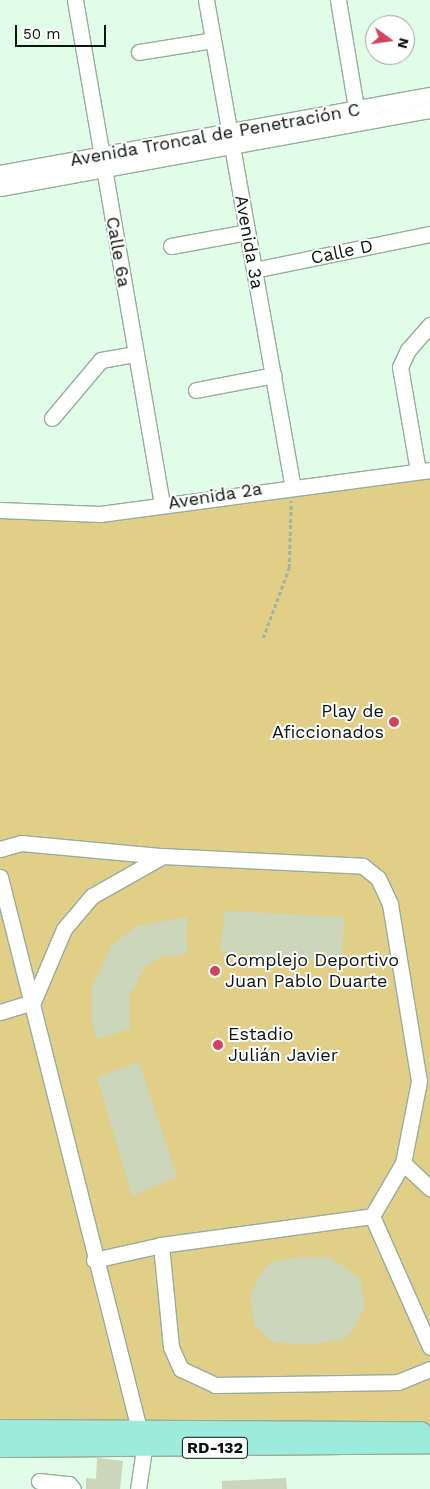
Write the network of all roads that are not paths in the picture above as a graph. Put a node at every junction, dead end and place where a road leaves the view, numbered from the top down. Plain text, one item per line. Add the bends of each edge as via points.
1 (75, 0) edge
2 (206, 0) edge
3 (338, 0) edge
4 (213, 40) junction
5 (139, 52) dead end
6 (430, 95) edge
7 (430, 110) edge
8 (357, 117) junction
9 (231, 139) junction
10 (103, 162) junction
11 (0, 173) edge
12 (0, 188) edge
13 (247, 232) junction
14 (430, 234) edge
15 (171, 246) dead end
16 (254, 270) junction
17 (430, 325) edge
18 (135, 354) junction
19 (274, 375) junction
20 (196, 390) dead end
21 (52, 418) dead end
22 (424, 470) edge
23 (291, 485) junction
24 (162, 504) junction
25 (0, 510) edge
26 (1, 851) edge
27 (162, 856) junction
28 (0, 877) edge
29 (33, 1002) junction
30 (0, 1012) edge
31 (403, 1163) junction
32 (430, 1188) edge
33 (372, 1216) junction
34 (161, 1245) junction
35 (94, 1260) junction
36 (430, 1347) edge
37 (430, 1369) edge
38 (0, 1429) edge
39 (136, 1431) junction
40 (430, 1431) edge
41 (430, 1443) edge
42 (0, 1447) edge
43 (144, 1449) junction
44 (39, 1482) dead end
45 (73, 1489) edge
46 (138, 1489) edge

1 - 10 street, Calle 6a
2 - 4 street, Avenida 3a
3 - 8 street
4 - 5 street
4 - 9 street, Avenida 3a
6 - 8 street, Avenida Troncal de Penetración C
7 - 8 street, Avenida Troncal de Penetración C
8 - 9 street, Avenida Troncal de Penetración C
9 - 10 street, Avenida Troncal de Penetración C
9 - 13 street, Avenida 3a
10 - 11 street, Avenida Troncal de Penetración C
10 - 12 street, Avenida Troncal de Penetración C
10 - 18 street, Calle 6a
13 - 15 street
13 - 16 street, Avenida 3a
14 - 16 street, Calle D
16 - 19 street, Avenida 3a
17 - 22 street via 408,350 400,367
18 - 21 street via 101,360
18 - 24 street, Calle 6a
19 - 20 street
19 - 23 street, Avenida 3a
22 - 23 street, Avenida 2a
23 - 24 street, Avenida 2a
24 - 25 street, Avenida 2a via 100,514
26 - 27 street via 21,843
27 - 29 street via 92,896 64,929
27 - 31 street via 363,866 378,878 390,904 419,1080
28 - 29 street
29 - 30 street
29 - 35 street
31 - 32 street
31 - 33 street
33 - 34 street
33 - 36 street
34 - 35 street
34 - 37 street via 171,1347 181,1370 206,1381 270,1386 398,1382
35 - 39 street
38 - 39 main road, RD-132
39 - 40 main road, RD-132
39 - 43 street
41 - 43 main road, RD-132
42 - 43 main road, RD-132
43 - 46 street
44 - 45 street via 69,1484

